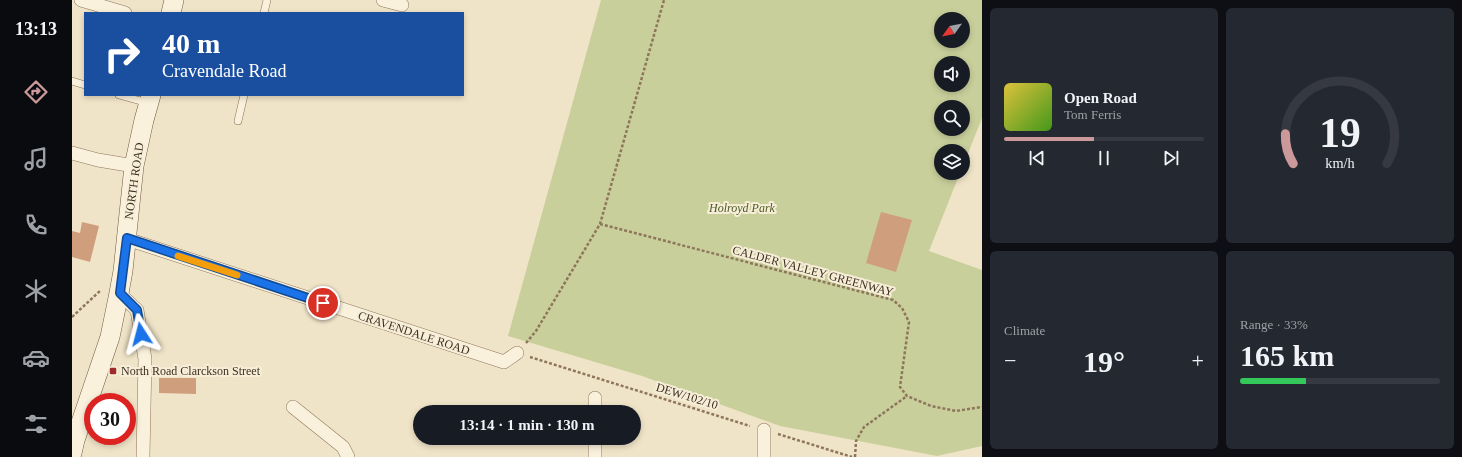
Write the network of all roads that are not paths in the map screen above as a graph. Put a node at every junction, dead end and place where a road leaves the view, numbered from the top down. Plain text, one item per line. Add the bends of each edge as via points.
1 (81, 0) edge
2 (174, 0) edge
3 (267, 0) edge
4 (383, 0) edge
5 (405, 2) edge
6 (122, 12) edge
7 (171, 12) edge
8 (264, 12) edge
9 (72, 81) edge
10 (84, 85) edge
11 (127, 96) edge
12 (244, 96) edge
13 (150, 99) edge
14 (238, 121) dead end
15 (72, 153) edge
16 (134, 166) junction
17 (127, 238) junction
18 (120, 293) junction
19 (517, 353) road end
20 (595, 398) dead end
21 (595, 405) edge
22 (293, 407) dead end
23 (764, 430) road end
24 (73, 444) edge
25 (595, 445) edge
26 (143, 457) edge
27 (348, 457) edge
28 (595, 457) edge
29 (764, 457) edge

1 - 6 street
2 - 7 street
3 - 8 lane
4 - 5 street
9 - 10 lane
11 - 13 lane
12 - 14 lane
13 - 16 street, NORTH ROAD
15 - 16 street
16 - 17 street, NORTH ROAD
17 - 18 street, NORTH ROAD
17 - 19 street, CRAVENDALE ROAD via 504,362
18 - 24 street, NORTH ROAD via 110,337
18 - 26 street via 137,310 145,359
20 - 21 street
22 - 27 street via 343,447
23 - 29 street
25 - 28 street

